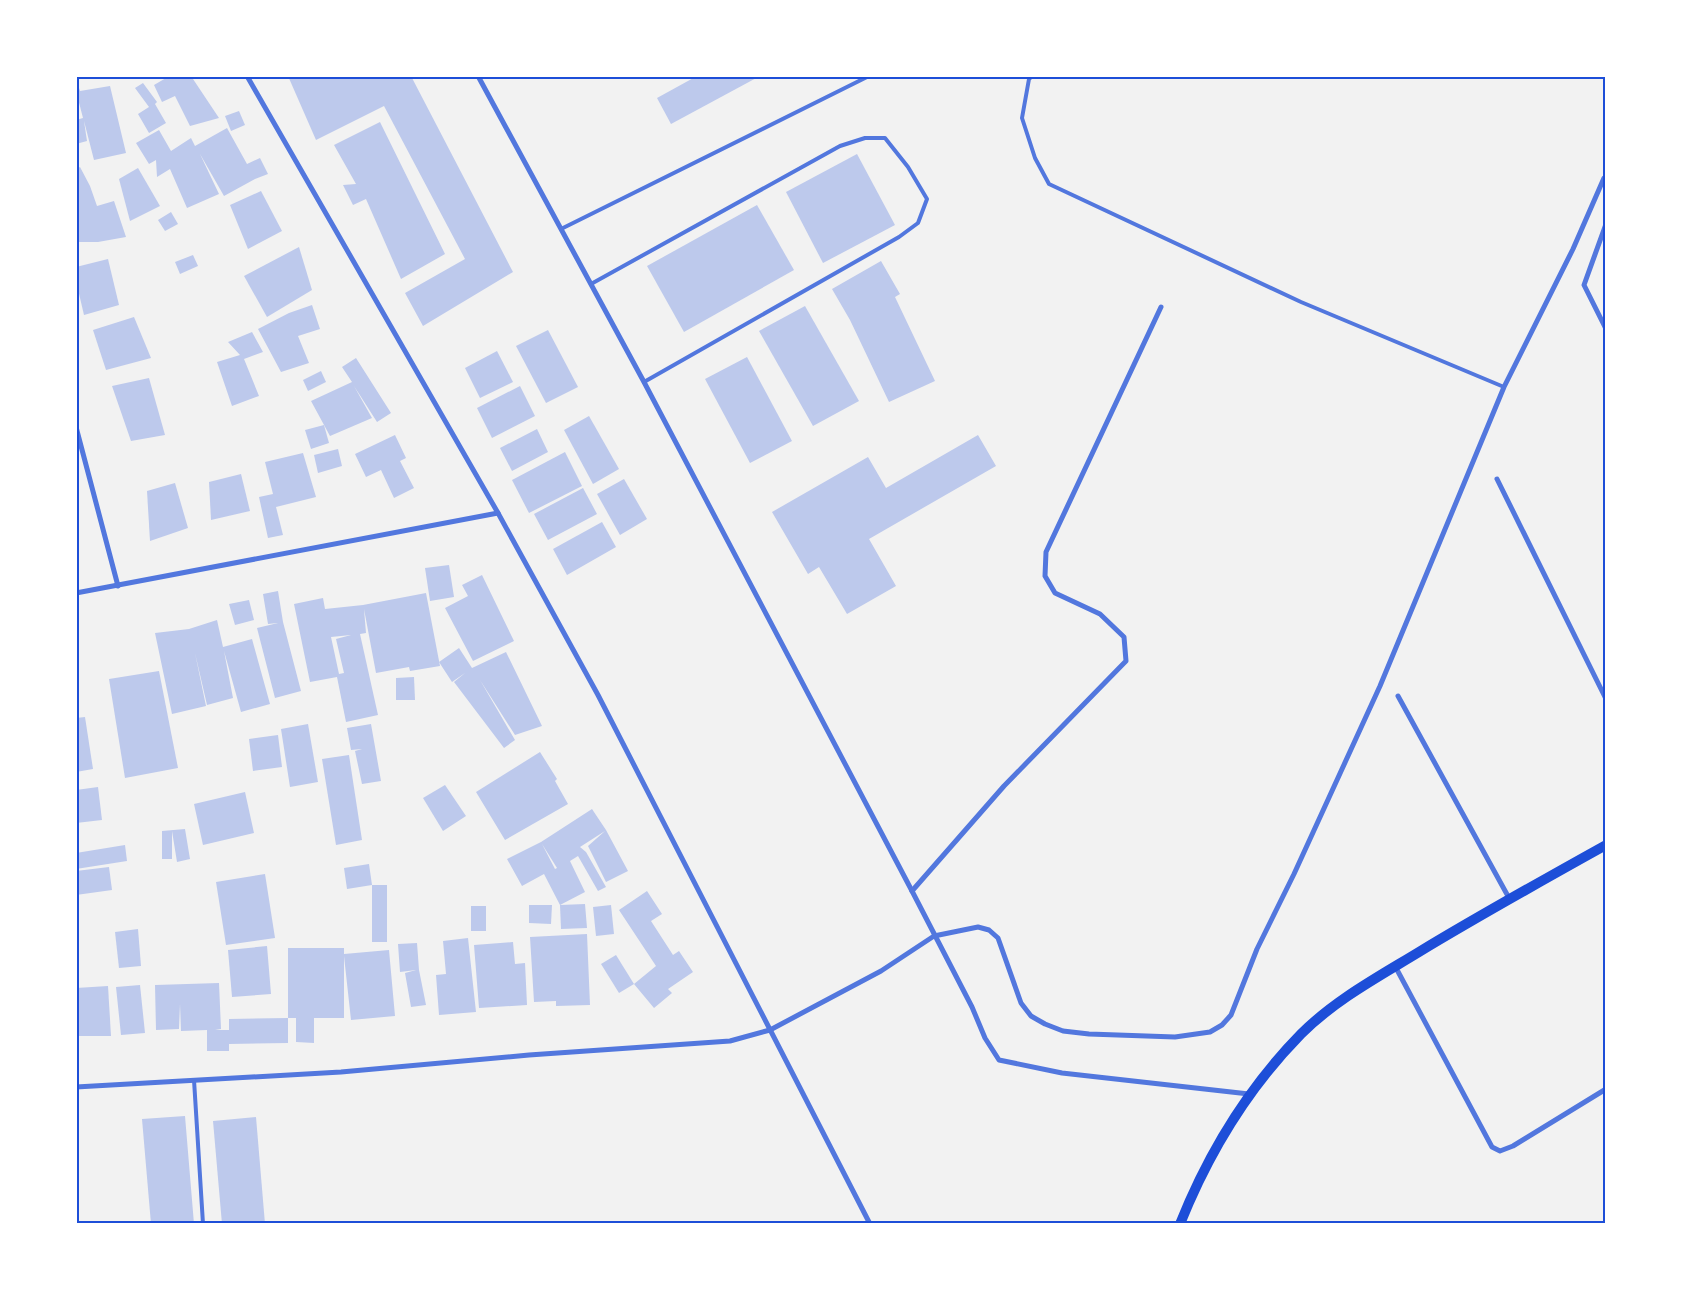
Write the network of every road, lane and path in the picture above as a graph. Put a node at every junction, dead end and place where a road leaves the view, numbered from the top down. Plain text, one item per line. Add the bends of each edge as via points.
1 (247, 76) edge
2 (478, 76) edge
3 (869, 76) edge
4 (1032, 76) edge
5 (1604, 178) dead end
6 (1606, 224) edge
7 (562, 230) junction
8 (591, 284) junction
9 (1161, 307) dead end
10 (1606, 329) edge
11 (644, 382) junction
12 (1504, 386) junction
13 (76, 427) edge
14 (1498, 479) dead end
15 (498, 513) junction
16 (118, 586) junction
17 (76, 593) edge
18 (1398, 696) dead end
19 (1606, 699) edge
20 (1606, 845) edge
21 (912, 891) junction
22 (1509, 898) junction
23 (934, 936) junction
24 (1395, 966) junction
25 (770, 1030) junction
26 (194, 1080) junction
27 (76, 1087) edge
28 (1606, 1090) edge
29 (1249, 1094) junction
30 (203, 1224) edge
31 (870, 1224) edge
32 (1180, 1224) edge

1 - 15 street
2 - 7 street
3 - 7 lane
4 - 12 lane via 1022,118 1035,158 1049,184 1301,302
5 - 12 street
6 - 10 street via 1584,284
7 - 8 street
8 - 11 street
8 - 11 lane via 840,146 865,138 885,138 927,199 918,223 899,237
9 - 21 street via 1046,552 1045,576 1055,593 1100,614 1124,637 1126,661 1004,786
11 - 21 street
12 - 23 street via 1380,686 1257,949 1231,1015 1222,1025 1210,1032 1174,1037 1063,1030 1031,1016 1021,1003 998,938 989,930 978,927
13 - 16 street
14 - 19 street
15 - 16 street
15 - 25 street via 603,704
16 - 17 street
18 - 22 street
20 - 22 main road
21 - 23 street
22 - 24 main road
23 - 25 street via 881,971
23 - 29 street via 972,1007 984,1038 999,1060 1062,1073
24 - 28 street via 1492,1147 1500,1151 1513,1146
24 - 29 main road via 1344,997 1316,1021
25 - 26 street via 730,1041 341,1072
25 - 31 street
26 - 27 street
26 - 30 lane
29 - 32 main road via 1192,1195

